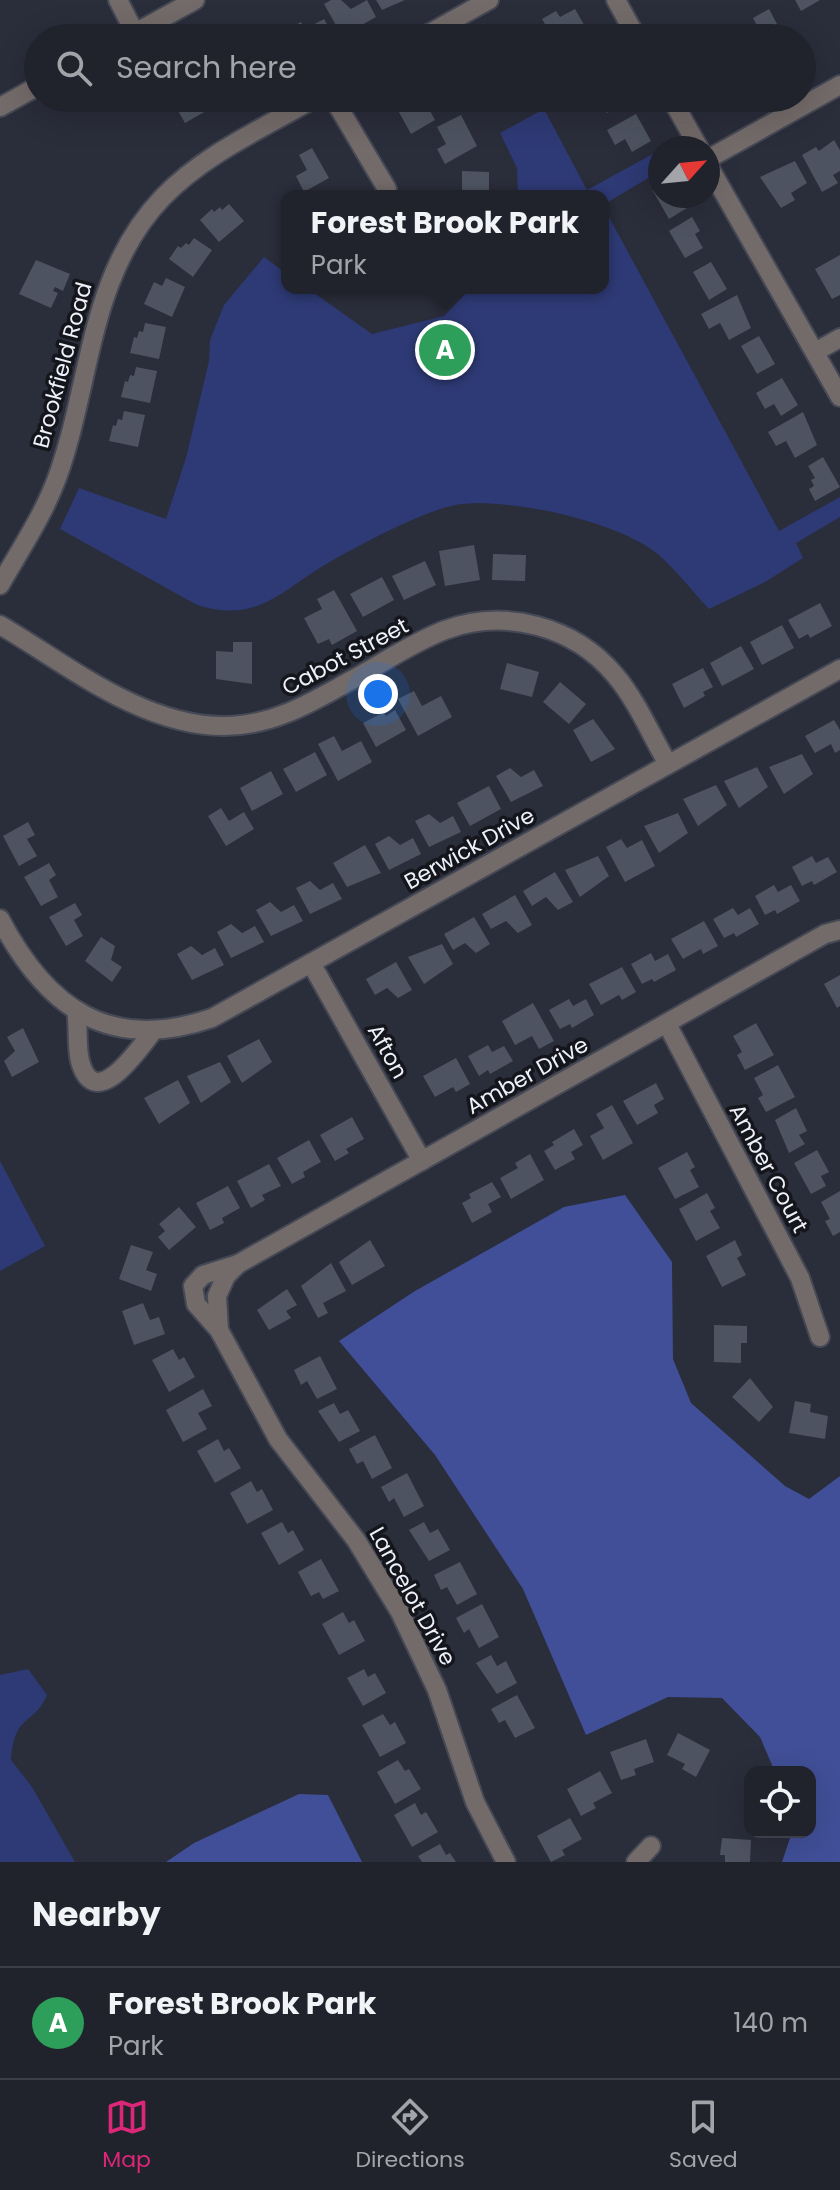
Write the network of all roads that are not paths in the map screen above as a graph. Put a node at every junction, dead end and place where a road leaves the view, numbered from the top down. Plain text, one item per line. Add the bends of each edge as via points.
1 (118, 0) edge
2 (195, 0) edge
3 (489, 0) edge
4 (616, 0) edge
5 (127, 24) edge
6 (151, 24) edge
7 (446, 24) edge
8 (629, 24) edge
9 (840, 85) edge
10 (24, 94) edge
11 (816, 99) edge
12 (0, 107) edge
13 (291, 112) edge
14 (341, 112) edge
15 (679, 112) edge
16 (794, 112) edge
17 (692, 136) edge
18 (720, 155) edge
19 (720, 183) edge
20 (387, 189) dead end
21 (840, 338) edge
22 (815, 352) junction
23 (840, 397) edge
24 (0, 585) edge
25 (0, 625) edge
26 (840, 669) edge
27 (668, 764) junction
28 (0, 919) edge
29 (840, 930) edge
30 (311, 963) junction
31 (76, 1010) junction
32 (667, 1024) junction
33 (154, 1030) junction
34 (422, 1161) junction
35 (238, 1264) junction
36 (193, 1286) joint
37 (219, 1291) joint
38 (219, 1330) junction
39 (820, 1337) dead end
40 (651, 1846) dead end
41 (506, 1862) edge
42 (636, 1862) edge

1 - 5 street
2 - 6 street
3 - 7 street
4 - 8 street
9 - 11 street
10 - 12 street
13 - 24 street, Brookfield Road via 200,165 161,199 134,234 99,307 57,478
14 - 20 street
15 - 17 street
16 - 18 street
19 - 22 street
21 - 22 street
22 - 23 street
25 - 27 street, Cabot Street via 136,704 179,720 224,726 249,725 301,709 457,626 494,620 532,624 582,645 615,674
26 - 27 street, Berwick Drive
27 - 30 street, Berwick Drive
28 - 31 street, Berwick Drive via 34,976
29 - 32 street, Amber Drive
30 - 33 street, Berwick Drive via 212,1018
30 - 34 street, Afton
31 - 33 street, Berwick Drive via 110,1024
31 - 33 street via 83,1071 102,1081 118,1076
32 - 34 street, Amber Drive
32 - 39 street, Amber Court via 800,1278
34 - 35 street, Amber Drive
35 - 36 street, Amber Drive via 203,1275
35 - 37 street, Amber Drive
36 - 38 street, Lancelot Drive via 196,1304
37 - 38 street, Lancelot Drive
38 - 41 street, Lancelot Drive via 278,1439 356,1540 400,1612 437,1690 470,1790
40 - 42 street

